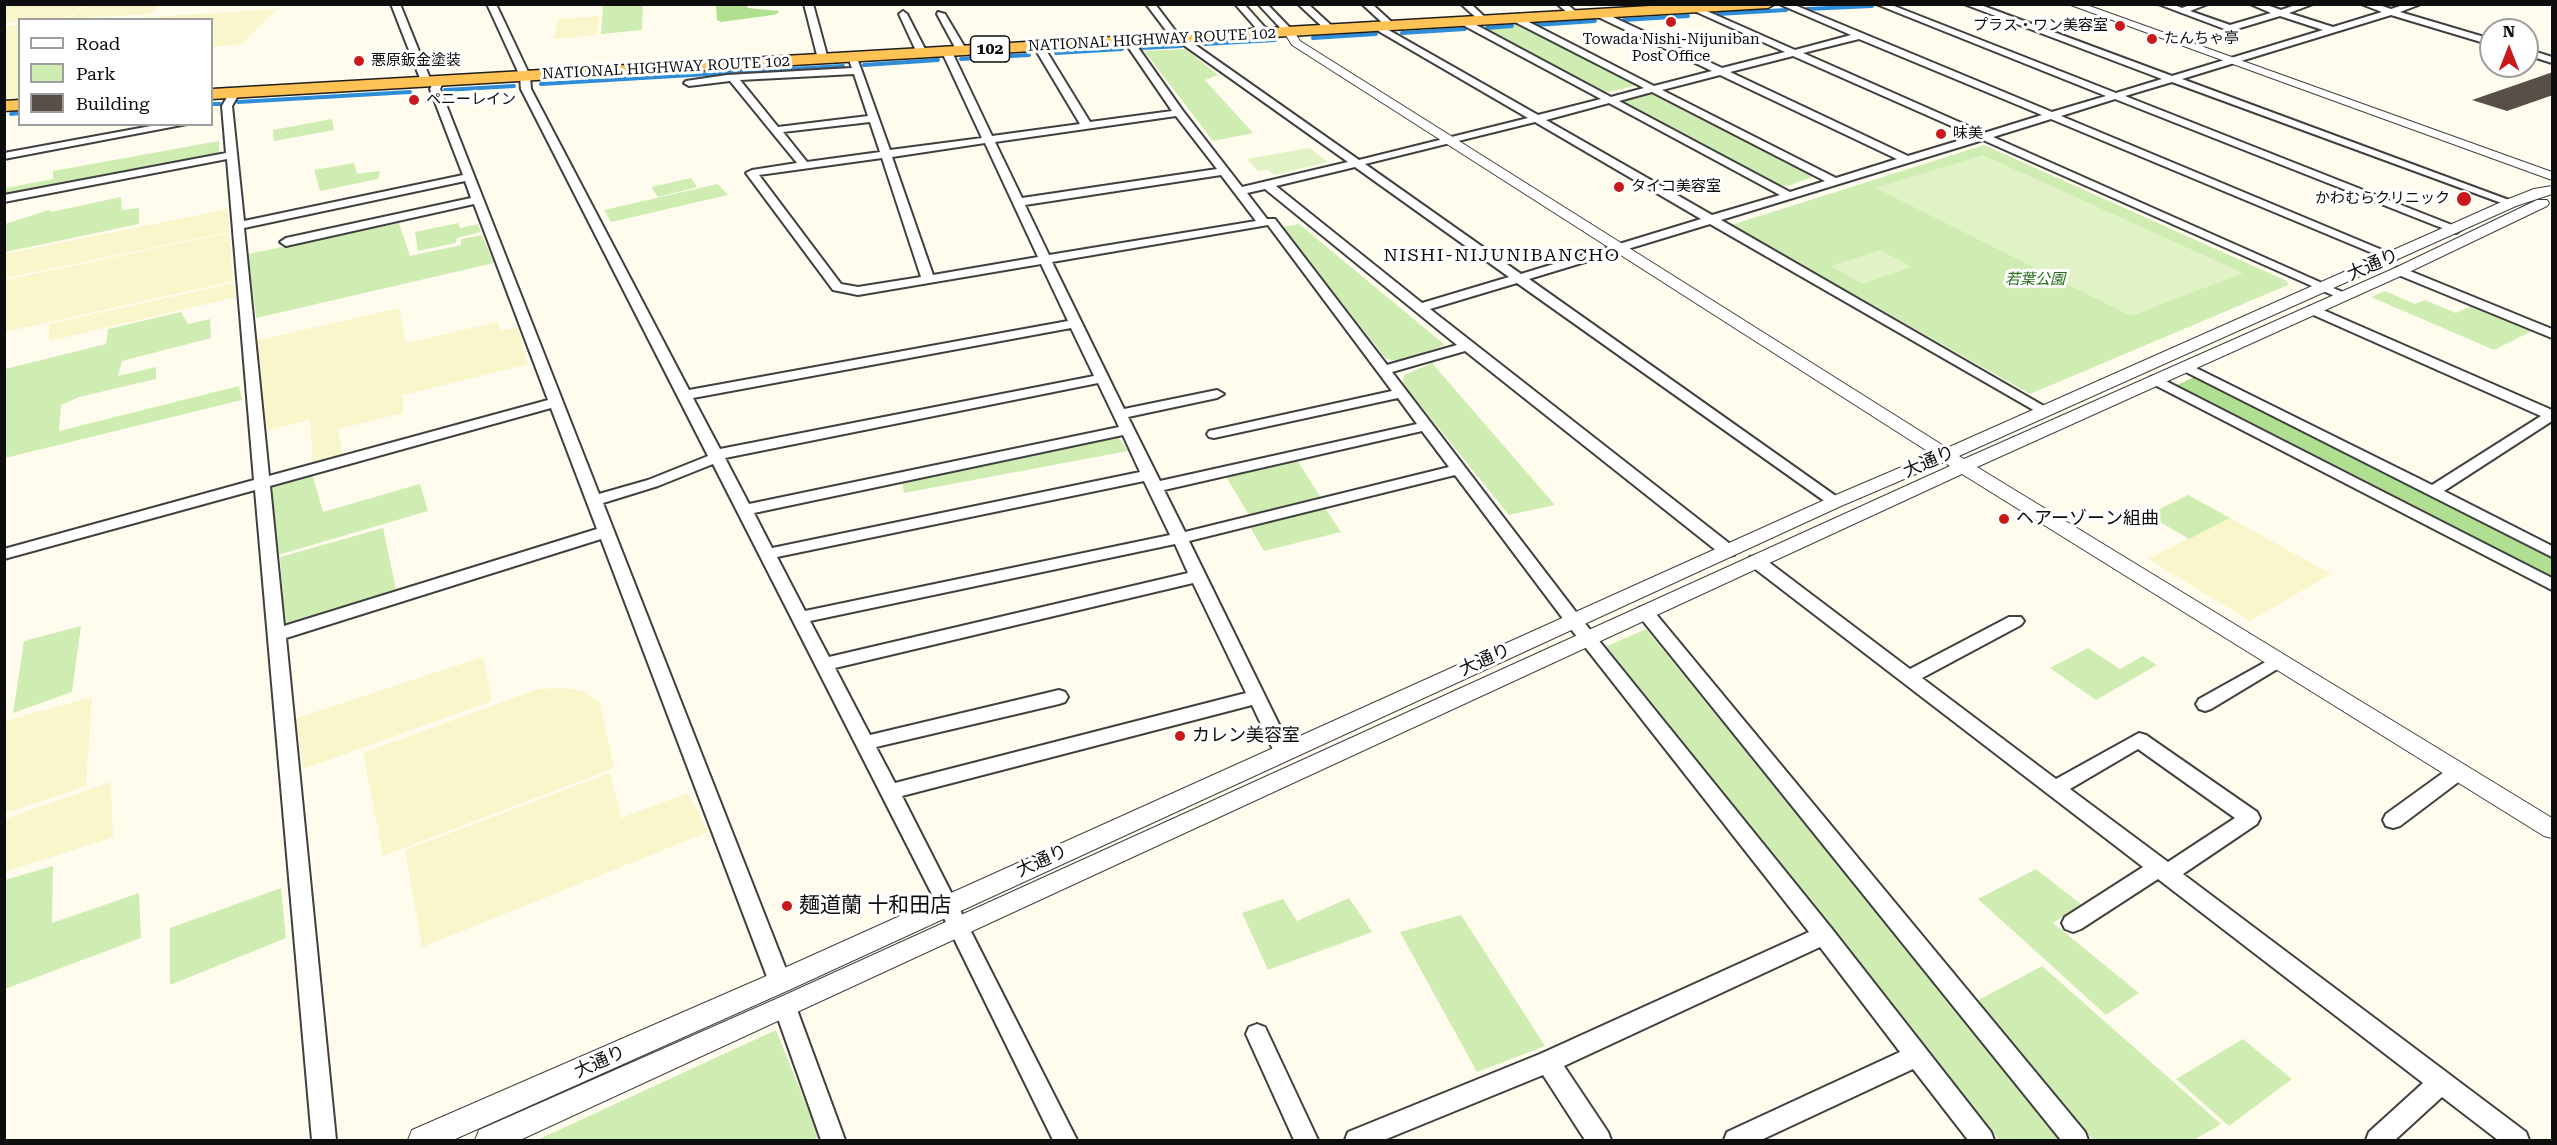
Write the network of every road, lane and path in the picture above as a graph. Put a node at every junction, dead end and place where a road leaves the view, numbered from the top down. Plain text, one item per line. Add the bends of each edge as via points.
1 (395, 4) edge
2 (491, 4) edge
3 (808, 4) edge
4 (1150, 4) edge
5 (1239, 4) edge
6 (1262, 4) edge
7 (1302, 4) edge
8 (1366, 4) edge
9 (1465, 4) edge
10 (1561, 4) edge
11 (1768, 4) edge
12 (1783, 4) edge
13 (1880, 4) edge
14 (1968, 4) edge
15 (2073, 4) edge
16 (2162, 4) edge
17 (2204, 4) edge
18 (2254, 4) edge
19 (2309, 4) edge
20 (2364, 4) edge
21 (2417, 4) edge
22 (1751, 5) edge
23 (1688, 7) edge
24 (2181, 11) junction
25 (2391, 12) junction
26 (2280, 13) junction
27 (903, 14) dead end
28 (941, 14) dead end
29 (1599, 14) junction
30 (1577, 16) junction
31 (1516, 19) junction
32 (1485, 21) junction
33 (1464, 22) junction
34 (1384, 27) junction
35 (1331, 30) junction
36 (2333, 30) junction
37 (1289, 32) junction
38 (1266, 34) junction
39 (1859, 36) junction
40 (2479, 38) edge
41 (1179, 39) junction
42 (1129, 42) junction
43 (1039, 47) junction
44 (955, 51) junction
45 (922, 53) junction
46 (1791, 53) junction
47 (824, 59) junction
48 (2230, 62) junction
49 (855, 64) junction
50 (1721, 71) junction
51 (525, 76) junction
52 (734, 79) junction
53 (2172, 79) junction
54 (433, 81) junction
55 (689, 82) dead end
56 (1651, 89) junction
57 (235, 92) junction
58 (213, 94) edge
59 (2114, 97) junction
60 (1610, 100) junction
61 (1179, 113) junction
62 (2052, 116) junction
63 (874, 118) junction
64 (1535, 118) junction
65 (171, 126) edge
66 (1087, 126) junction
67 (777, 130) junction
68 (1982, 137) junction
69 (989, 140) junction
70 (1450, 141) junction
71 (887, 154) junction
72 (232, 155) junction
73 (4, 156) edge
74 (1908, 160) junction
75 (1357, 164) junction
76 (805, 166) junction
77 (1225, 171) junction
78 (2553, 176) edge
79 (469, 177) junction
80 (1836, 182) junction
81 (1268, 185) junction
82 (1241, 190) junction
83 (2553, 190) edge
84 (1790, 196) junction
85 (2553, 198) edge
86 (4, 199) edge
87 (478, 200) junction
88 (1019, 202) junction
89 (2511, 203) junction
90 (1283, 219) junction
91 (1712, 220) junction
92 (238, 226) junction
93 (2456, 229) junction
94 (286, 242) dead end
95 (1619, 249) junction
96 (1045, 260) junction
97 (2396, 264) junction
98 (1521, 278) junction
99 (928, 279) junction
100 (2322, 286) junction
101 (2343, 295) junction
102 (1420, 308) junction
103 (2314, 310) junction
104 (1076, 323) junction
105 (2553, 334) edge
106 (1467, 346) junction
107 (2185, 368) junction
108 (1384, 370) junction
109 (1102, 378) junction
110 (2156, 380) junction
111 (1401, 393) junction
112 (1217, 394) dead end
113 (685, 395) junction
114 (556, 402) junction
115 (2044, 412) junction
116 (1120, 414) junction
117 (2553, 415) edge
118 (1426, 426) junction
119 (1127, 430) junction
120 (1214, 434) dead end
121 (717, 456) junction
122 (1955, 461) junction
123 (1459, 469) junction
124 (1152, 481) junction
125 (261, 482) junction
126 (2432, 492) junction
127 (594, 501) junction
128 (1834, 502) junction
129 (745, 510) junction
130 (606, 532) junction
131 (1180, 538) junction
132 (1728, 551) junction
133 (2553, 552) edge
134 (4, 554) edge
135 (767, 554) junction
136 (1756, 561) junction
137 (1198, 576) junction
138 (2553, 585) edge
139 (1645, 612) junction
140 (798, 618) junction
141 (1573, 620) junction
142 (2015, 621) dead end
143 (276, 635) junction
144 (1588, 638) junction
145 (2278, 661) junction
146 (823, 665) junction
147 (1909, 677) junction
148 (1059, 697) dead end
149 (1257, 697) junction
150 (2205, 704) dead end
151 (865, 743) junction
152 (1283, 751) junction
153 (2457, 772) junction
154 (2056, 788) junction
155 (890, 792) junction
156 (2393, 820) dead end
157 (2553, 829) edge
158 (2164, 870) junction
159 (948, 904) junction
160 (2073, 924) dead end
161 (959, 927) junction
162 (1824, 935) junction
163 (780, 982) junction
164 (785, 1007) junction
165 (1257, 1034) dead end
166 (1916, 1056) junction
167 (1548, 1062) junction
168 (2440, 1083) junction
169 (324, 1140) edge
170 (422, 1140) edge
171 (489, 1140) edge
172 (833, 1140) edge
173 (1065, 1140) edge
174 (1306, 1140) edge
175 (1356, 1140) edge
176 (1599, 1140) edge
177 (1736, 1140) edge
178 (1983, 1140) edge
179 (2076, 1140) edge
180 (2378, 1140) edge
181 (2517, 1140) edge

1 - 54 street
2 - 51 street
3 - 47 street
4 - 41 street
5 - 38 street
6 - 37 street
7 - 35 street
8 - 34 street
9 - 32 street
10 - 30 street
11 - 22 highway, NATIONAL HIGHWAY ROUTE 102 / 102
12 - 39 street
13 - 59 street
14 - 53 street
15 - 48 street
16 - 24 street
17 - 24 street
18 - 26 street
19 - 26 street
20 - 25 street
21 - 25 street
22 - 23 highway, NATIONAL HIGHWAY ROUTE 102 / 102
23 - 29 highway, NATIONAL HIGHWAY ROUTE 102 / 102
23 - 46 street
24 - 26 street via 2230,28
25 - 36 street
25 - 40 street
26 - 36 street
27 - 45 street
28 - 44 street
29 - 30 highway, NATIONAL HIGHWAY ROUTE 102 / 102
29 - 50 street
30 - 31 highway, NATIONAL HIGHWAY ROUTE 102 / 102
31 - 32 highway, NATIONAL HIGHWAY ROUTE 102 / 102
31 - 56 street
32 - 33 highway, NATIONAL HIGHWAY ROUTE 102 / 102
33 - 34 highway, NATIONAL HIGHWAY ROUTE 102 / 102
33 - 60 street
34 - 35 highway, NATIONAL HIGHWAY ROUTE 102 / 102
34 - 64 street
35 - 37 highway, NATIONAL HIGHWAY ROUTE 102 / 102
36 - 48 street
37 - 38 highway, NATIONAL HIGHWAY ROUTE 102 / 102
37 - 70 street via 1296,43
38 - 41 highway, NATIONAL HIGHWAY ROUTE 102 / 102
39 - 46 street
39 - 62 street
41 - 42 highway, NATIONAL HIGHWAY ROUTE 102 / 102
41 - 75 street
42 - 43 highway, NATIONAL HIGHWAY ROUTE 102 / 102
42 - 61 street
43 - 44 highway, NATIONAL HIGHWAY ROUTE 102 / 102
43 - 66 street
44 - 45 highway, NATIONAL HIGHWAY ROUTE 102 / 102
44 - 69 street
45 - 49 highway, NATIONAL HIGHWAY ROUTE 102 / 102
46 - 50 street
46 - 68 street
47 - 49 highway, NATIONAL HIGHWAY ROUTE 102 / 102
47 - 51 highway, NATIONAL HIGHWAY ROUTE 102 / 102
48 - 53 street
48 - 78 street
49 - 52 street
49 - 63 street
50 - 56 street
50 - 74 street
51 - 54 highway, NATIONAL HIGHWAY ROUTE 102 / 102
51 - 113 street via 526,88
52 - 55 street
52 - 67 street
53 - 59 street
53 - 89 street
54 - 57 highway, NATIONAL HIGHWAY ROUTE 102 / 102
54 - 79 street
56 - 60 street
56 - 80 street
57 - 58 highway, NATIONAL HIGHWAY ROUTE 102 / 102
57 - 72 street via 224,117
59 - 62 street
59 - 93 street
60 - 64 street
60 - 84 street
61 - 66 street
61 - 77 street
62 - 68 street
62 - 97 street
63 - 67 street
63 - 71 street
64 - 70 street
64 - 91 street
65 - 73 street
66 - 69 street
67 - 76 street
68 - 74 street
68 - 100 street
69 - 71 street
69 - 88 street
70 - 75 street
70 - 95 street
71 - 76 street
71 - 99 street
72 - 86 street
72 - 92 street
74 - 80 street
75 - 81 street
75 - 98 street
76 - 99 street via 752,173 837,287 858,291
77 - 82 street
77 - 88 street
79 - 87 street
79 - 92 street
80 - 84 street
81 - 82 street
81 - 90 street
82 - 90 street
83 - 89 street, 大通り
84 - 91 street
85 - 97 street, 大通り
87 - 94 street
87 - 114 street
88 - 96 street
89 - 93 street, 大通り
90 - 96 street
90 - 102 street
90 - 108 street
91 - 95 street
91 - 115 street
92 - 125 street
93 - 97 street, 大通り
95 - 98 street
95 - 122 street
96 - 99 street
96 - 104 street
97 - 100 street, 大通り
97 - 101 street, 大通り
97 - 105 street
98 - 102 street
98 - 128 street
100 - 101 street
100 - 115 street, 大通り
101 - 103 street, 大通り
102 - 106 street
103 - 107 street, 大通り
103 - 117 street
104 - 109 street
104 - 113 street
106 - 108 street
106 - 132 street
107 - 110 street, 大通り
107 - 126 street
108 - 111 street
109 - 116 street
109 - 121 street
110 - 122 street, 大通り
110 - 138 street
111 - 118 street
111 - 120 street
112 - 116 street
113 - 121 street
114 - 125 street
114 - 127 street
115 - 122 street, 大通り
116 - 119 street
117 - 126 street
118 - 123 street
118 - 124 street
119 - 124 street
119 - 129 street
121 - 127 street via 653,483
121 - 129 street
122 - 128 street, 大通り
122 - 136 street, 大通り
122 - 145 street
123 - 131 street
123 - 141 street
124 - 131 street
124 - 135 street
125 - 134 street
125 - 143 street
126 - 133 street
127 - 130 street
128 - 132 street, 大通り
129 - 135 street
130 - 143 street
130 - 163 street
131 - 137 street
131 - 140 street
132 - 141 street, 大通り
135 - 140 street
136 - 139 street, 大通り
136 - 147 street
137 - 146 street
137 - 149 street
139 - 144 street, 大通り
139 - 179 street
140 - 146 street
141 - 144 street
141 - 152 street, 大通り
142 - 147 street
143 - 169 street
144 - 161 street, 大通り
144 - 162 street
145 - 150 street
145 - 153 street
146 - 151 street
147 - 154 street
148 - 151 street
149 - 152 street
149 - 155 street
151 - 155 street
152 - 159 street, 大通り
153 - 156 street
153 - 157 street
154 - 158 street
154 - 158 street via 2139,740 2250,818
155 - 159 street
158 - 160 street
158 - 168 street
159 - 161 street
159 - 163 street, 大通り
161 - 164 street, 大通り
161 - 173 street
162 - 166 street
162 - 167 street
163 - 170 street, 大通り
164 - 171 street, 大通り
164 - 172 street
165 - 174 street
166 - 177 street
166 - 178 street
167 - 175 street
167 - 176 street
168 - 180 street
168 - 181 street

